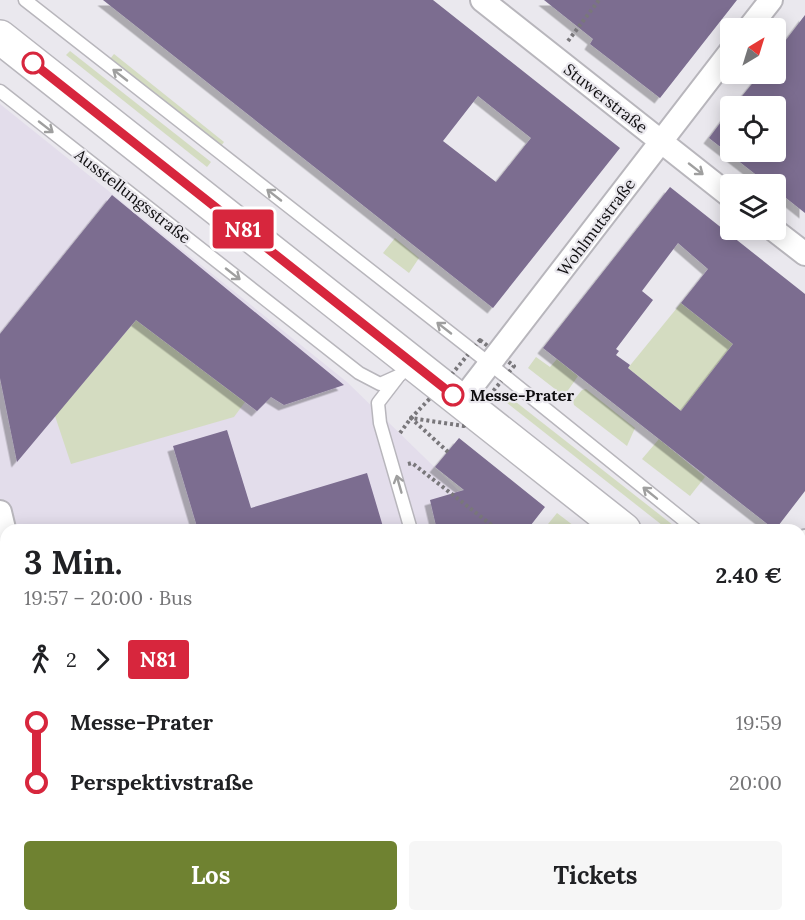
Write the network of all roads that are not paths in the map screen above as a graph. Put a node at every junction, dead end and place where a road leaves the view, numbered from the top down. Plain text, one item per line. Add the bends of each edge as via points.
1 (25, 0) edge
2 (482, 0) edge
3 (771, 0) edge
4 (757, 18) edge
5 (0, 37) edge
6 (720, 65) edge
7 (0, 91) edge
8 (661, 141) junction
9 (720, 188) edge
10 (786, 239) edge
11 (805, 254) edge
12 (490, 364) junction
13 (405, 368) junction
14 (461, 401) junction
15 (410, 524) edge
16 (616, 524) edge
17 (689, 524) edge

12 -> 1 lane
2 - 8 street, Stuwerstraße
3 - 4 street
5 - 13 main road
6 - 8 street, Wohlmutstraße
7 -> 13 lane, Ausstellungsstraße via 359,373 380,384
8 -> 9 street, Stuwerstraße
8 - 12 street, Wohlmutstraße
10 - 11 street
12 - 14 street, Wohlmutstraße
17 -> 12 lane
13 - 14 main road
15 -> 13 lane via 390,440 380,423 378,403
14 - 16 main road

